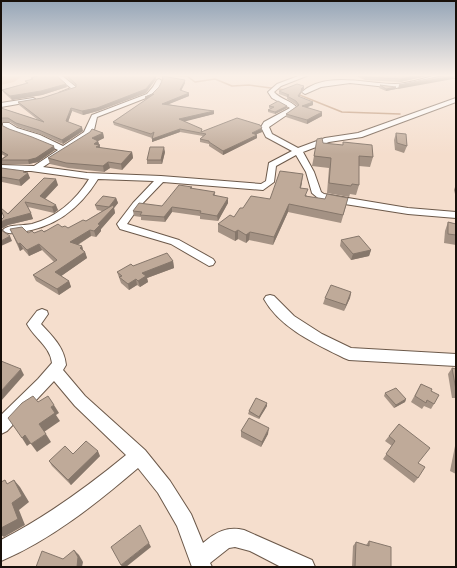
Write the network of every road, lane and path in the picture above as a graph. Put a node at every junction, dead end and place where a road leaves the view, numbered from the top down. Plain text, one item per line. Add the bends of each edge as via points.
1 (22, 102) edge
2 (132, 102) edge
3 (285, 102) edge
4 (452, 102) edge
5 (1, 105) edge
6 (6, 125) dead end
7 (63, 149) junction
8 (298, 151) junction
9 (1, 168) edge
10 (36, 168) junction
11 (95, 177) junction
12 (161, 179) junction
13 (456, 215) edge
14 (8, 230) dead end
15 (209, 262) dead end
16 (270, 299) dead end
17 (42, 314) dead end
18 (456, 360) edge
19 (55, 371) junction
20 (1, 426) edge
21 (139, 456) junction
22 (1, 551) edge
23 (201, 563) edge
24 (305, 567) edge

1 - 5 street
2 - 7 street via 94,116 87,134
3 - 8 street via 294,108 265,127 269,135
4 - 8 street via 359,135 320,142
6 - 7 street
7 - 10 street
8 - 12 street via 272,165 270,182 263,187
8 - 13 street via 321,196 332,200 408,211
9 - 10 street
10 - 11 street
11 - 12 street
11 - 14 street via 82,197 58,217 42,224
12 - 15 street via 139,201 122,224 124,227 175,242
16 - 18 street via 289,319 317,338 349,354
17 - 19 street via 34,324 57,352 59,365
19 - 20 street
19 - 21 street via 80,401
21 - 22 street via 66,513
21 - 23 street via 164,487 184,521
23 - 24 street via 227,538 237,537

